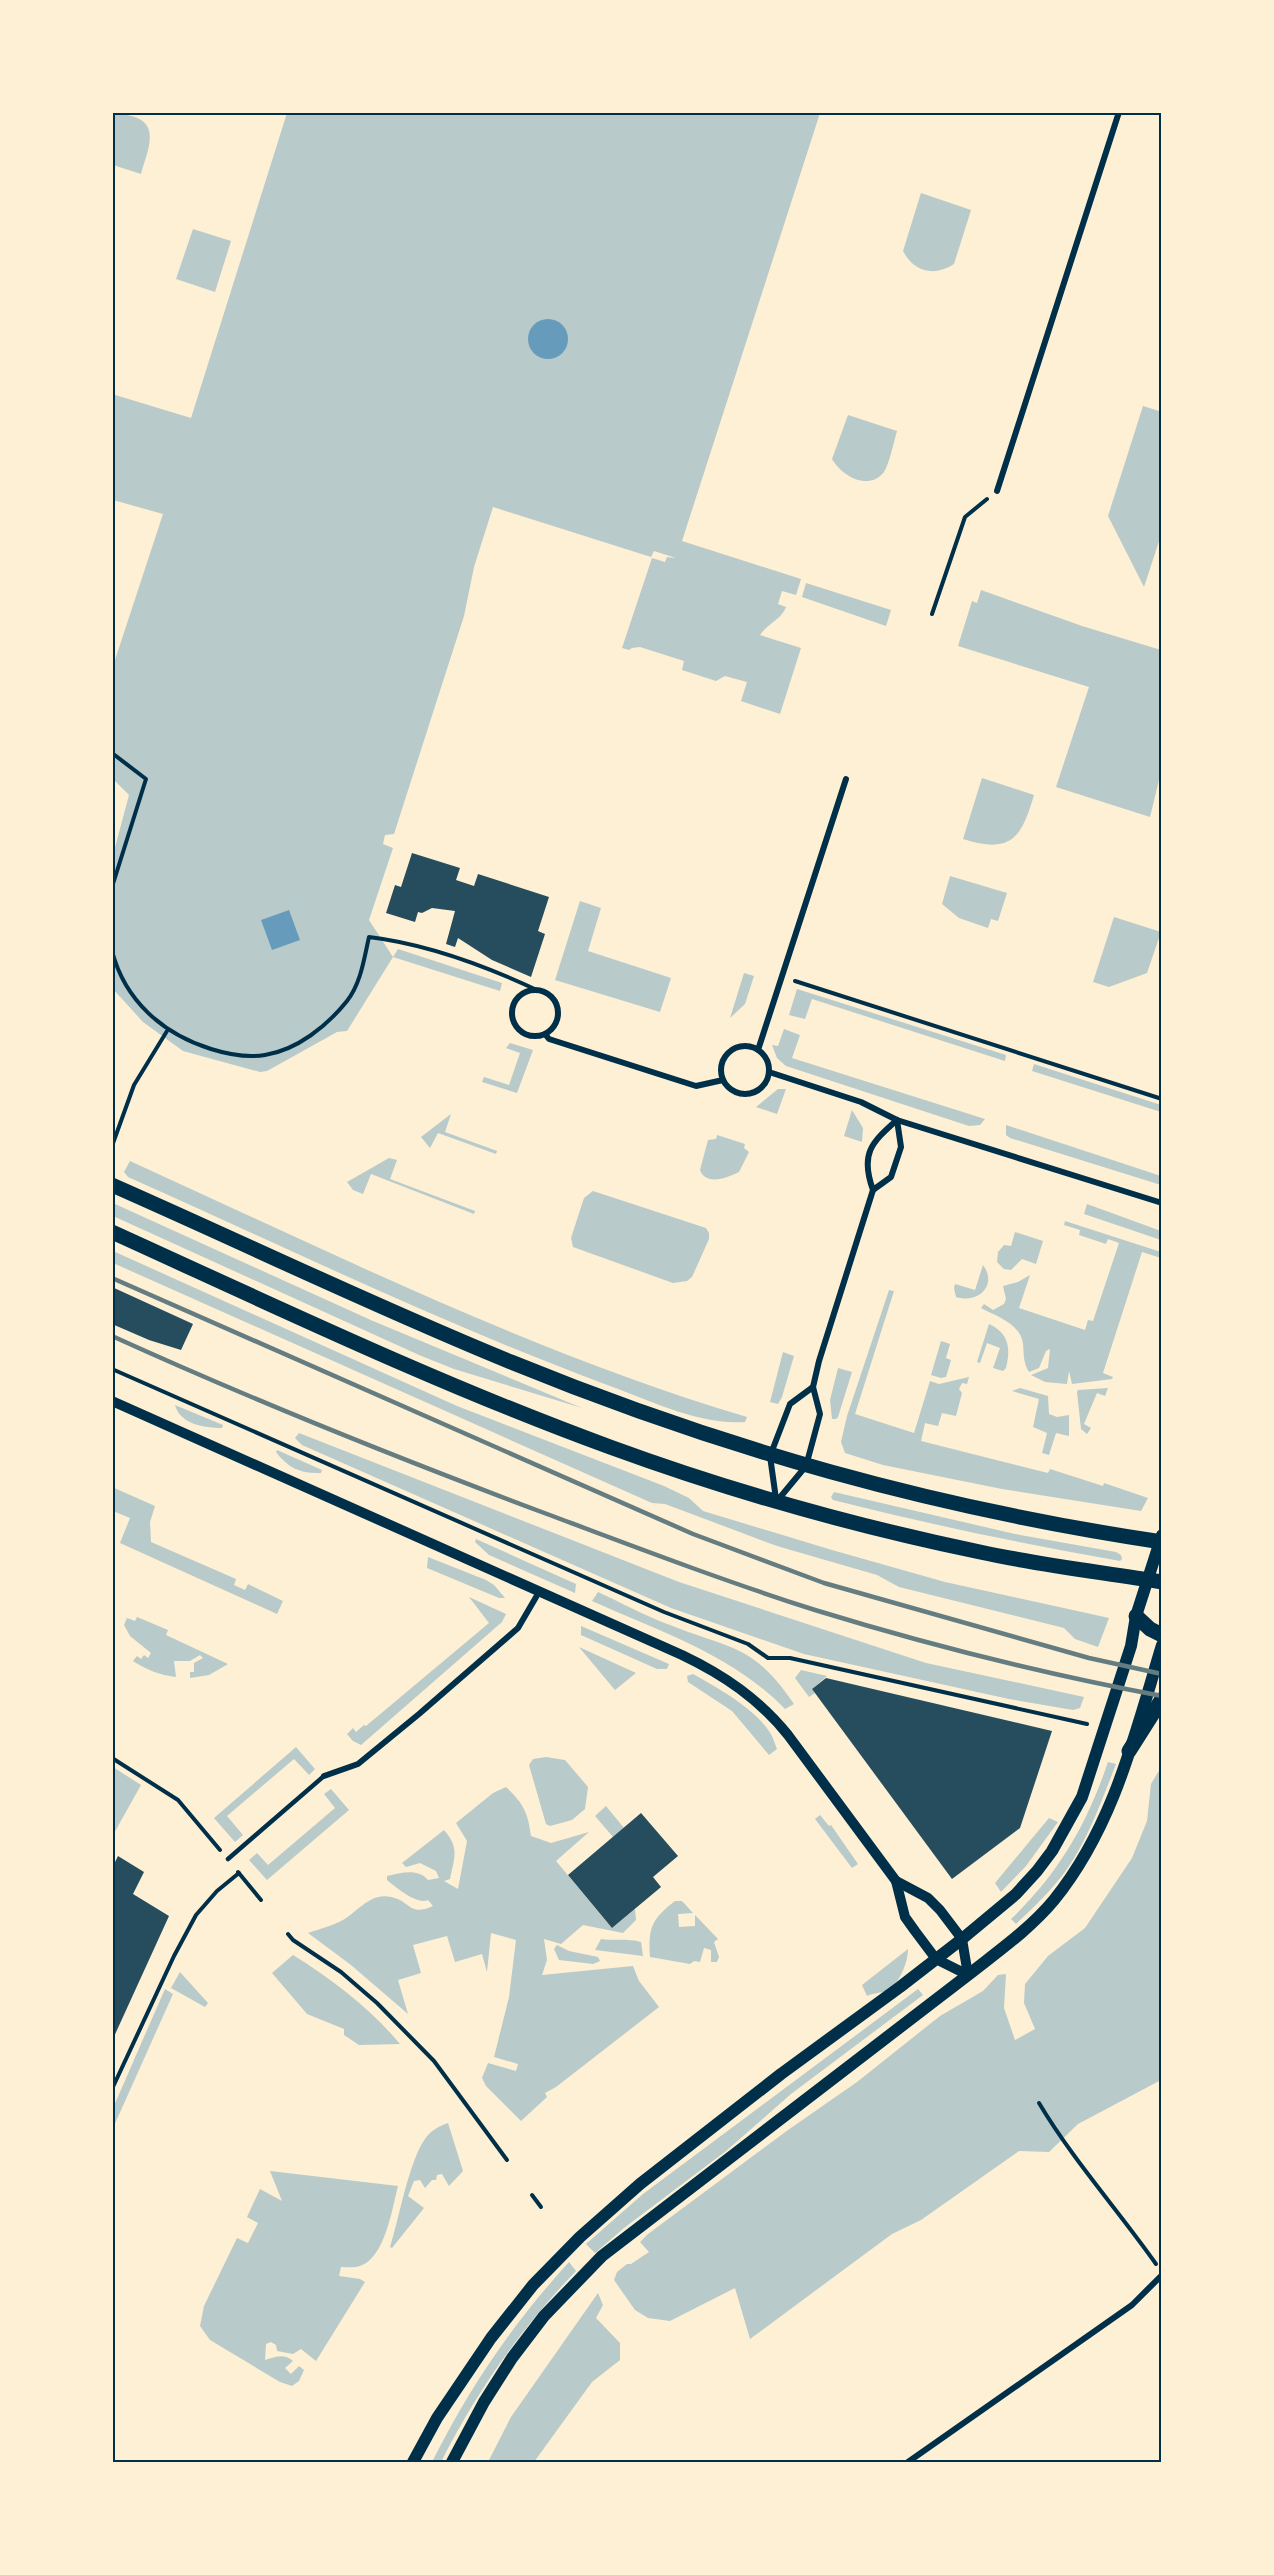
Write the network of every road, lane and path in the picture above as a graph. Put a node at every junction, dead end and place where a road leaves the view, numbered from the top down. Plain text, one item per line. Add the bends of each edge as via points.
1 (1119, 112) edge
2 (997, 491) joint
3 (932, 614) dead end
4 (112, 753) edge
5 (846, 779) dead end
6 (112, 886) edge
7 (112, 951) edge
8 (795, 981) dead end
9 (539, 991) junction
10 (167, 1030) junction
11 (545, 1034) junction
12 (759, 1050) junction
13 (769, 1072) junction
14 (723, 1080) junction
15 (1161, 1099) edge
16 (897, 1120) junction
17 (112, 1146) edge
18 (112, 1185) edge
19 (873, 1190) junction
20 (1161, 1203) edge
21 (112, 1232) edge
22 (112, 1369) edge
23 (813, 1387) junction
24 (112, 1401) edge
25 (770, 1456) junction
26 (806, 1467) junction
27 (777, 1501) junction
28 (1161, 1536) edge
29 (1161, 1542) edge
30 (1161, 1582) edge
31 (539, 1593) junction
32 (1137, 1612) junction
33 (1161, 1643) edge
34 (1161, 1699) edge
35 (1096, 1726) dead end
36 (1129, 1751) junction
37 (112, 1758) edge
38 (324, 1776) joint
39 (228, 1859) junction
40 (239, 1873) junction
41 (896, 1881) junction
42 (261, 1900) dead end
43 (288, 1934) dead end
44 (962, 1939) junction
45 (936, 1959) junction
46 (968, 1975) junction
47 (112, 2089) edge
48 (1039, 2103) dead end
49 (507, 2160) dead end
50 (532, 2195) dead end
51 (541, 2207) dead end
52 (1161, 2274) edge
53 (413, 2463) edge
54 (452, 2463) edge
55 (908, 2463) edge

1 - 2 street
2 - 3 path via 965,517
4 - 6 path via 146,779
5 - 12 street
7 - 10 path via 125,983
8 - 15 path
9 - 10 path via 505,975 404,941 369,937 359,981 348,1000 312,1035 284,1049 264,1055 234,1054 189,1042
9 - 11 street via 552,998 558,1010 555,1024
9 - 11 street via 519,997 512,1010 513,1018 525,1034
10 - 17 path via 128,1098
11 - 14 street via 549,1039 696,1086
12 - 13 street via 768,1062
12 - 14 street via 744,1046 729,1051 721,1064
13 - 14 street via 759,1090 745,1094 732,1090
13 - 16 street via 861,1102
16 - 19 street via 901,1147 891,1177
16 - 19 street via 875,1139 866,1169
16 - 20 street
18 - 25 main road via 511,1362
19 - 23 street
21 - 27 main road via 465,1390 610,1447
22 - 35 path via 644,1603 748,1644 768,1658 790,1658
23 - 25 street via 790,1404
23 - 26 street via 820,1414
24 - 31 street
25 - 26 main road
25 - 27 street
26 - 27 street
26 - 29 main road via 993,1513
27 - 30 main road via 980,1552
28 - 32 main road
31 - 38 street via 518,1628 419,1713 358,1764
31 - 41 street via 709,1668 751,1696 771,1714
32 - 33 main road
32 - 44 main road via 1131,1646 1082,1797 1042,1864 1016,1894
33 - 36 main road
34 - 36 main road
36 - 46 main road via 1098,1832 1053,1900
37 - 39 path via 178,1800
38 - 39 lane
39 - 40 path
40 - 42 path
40 - 47 path via 196,1915
41 - 44 street via 928,1898
41 - 45 street via 905,1917
43 - 49 path via 377,2003 434,2061
44 - 45 main road
44 - 46 street
45 - 46 street
45 - 53 main road via 771,2081 640,2184 580,2237 533,2285 491,2338 437,2418
46 - 54 main road via 602,2256 544,2316 512,2358
48 - 52 path
50 - 51 path
52 - 55 street via 1132,2305

